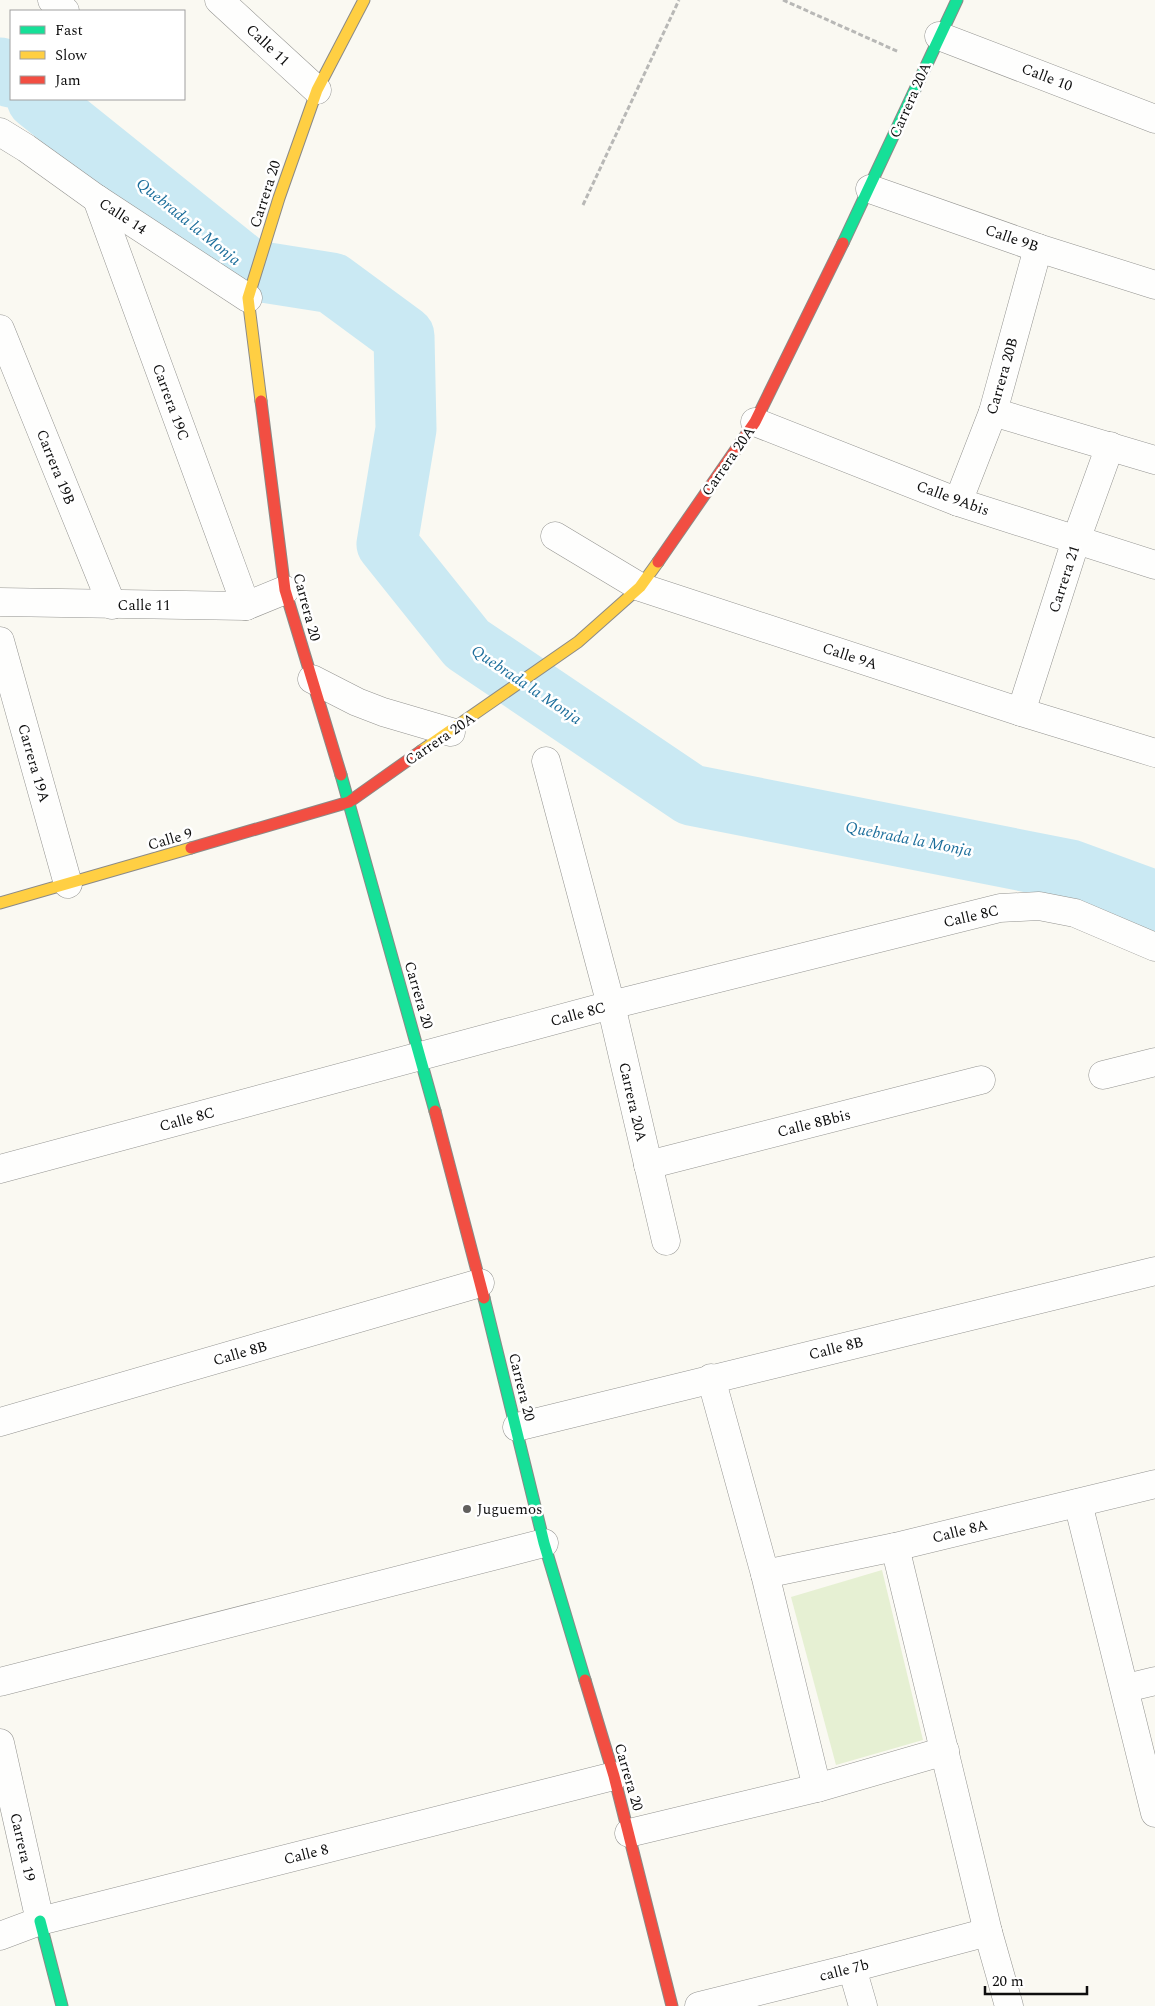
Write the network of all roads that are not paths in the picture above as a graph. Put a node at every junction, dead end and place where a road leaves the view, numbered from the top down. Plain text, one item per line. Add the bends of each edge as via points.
1 (52, 0) edge
2 (219, 0) edge
3 (364, 0) edge
4 (957, 0) edge
5 (64, 10) edge
6 (939, 36) junction
7 (318, 90) junction
8 (1154, 115) edge
9 (0, 132) edge
10 (26, 148) junction
11 (0, 157) edge
12 (870, 188) junction
13 (96, 199) junction
14 (1038, 248) junction
15 (1155, 286) edge
16 (248, 298) junction
17 (0, 330) edge
18 (993, 412) junction
19 (755, 422) junction
20 (1110, 446) junction
21 (1155, 460) edge
22 (958, 502) junction
23 (555, 536) dead end
24 (1076, 540) junction
25 (1155, 565) edge
26 (640, 587) junction
27 (285, 590) junction
28 (0, 602) edge
29 (112, 605) junction
30 (246, 606) junction
31 (0, 642) edge
32 (312, 678) junction
33 (1021, 712) junction
34 (460, 726) junction
35 (1155, 753) edge
36 (546, 761) dead end
37 (349, 802) junction
38 (68, 884) junction
39 (0, 903) edge
40 (1155, 947) edge
41 (612, 1005) junction
42 (421, 1057) junction
43 (1155, 1062) edge
44 (1104, 1076) dead end
45 (981, 1080) dead end
46 (648, 1165) junction
47 (0, 1168) edge
48 (666, 1241) dead end
49 (1155, 1271) edge
50 (480, 1283) junction
51 (712, 1378) junction
52 (0, 1422) edge
53 (517, 1427) junction
54 (1155, 1484) edge
55 (1078, 1503) junction
56 (544, 1543) junction
57 (895, 1547) junction
58 (765, 1574) junction
59 (1155, 1681) edge
60 (0, 1682) edge
61 (1126, 1688) junction
62 (0, 1743) edge
63 (945, 1751) junction
64 (614, 1776) junction
65 (817, 1788) junction
66 (1155, 1813) edge
67 (629, 1833) junction
68 (40, 1921) junction
69 (988, 1932) junction
70 (0, 1936) edge
71 (852, 1968) junction
72 (62, 2006) edge
73 (672, 2006) edge
74 (699, 2006) edge
75 (863, 2006) edge
76 (1009, 2006) edge

1 - 5 street
2 - 7 street, Calle 11
3 - 7 street, Carrera 20
4 - 6 street, Carrera 20A
6 - 8 street, Calle 10
6 - 12 street, Carrera 20A
7 - 16 street, Carrera 20 via 279,198
9 - 10 street, Calle 14
10 - 11 street
10 - 13 street, Calle 14
12 - 14 street, Calle 9B
12 - 19 street, Carrera 20A
13 - 16 street, Calle 14
13 - 30 street, Carrera 19C
14 - 15 street, Calle 9B
14 - 18 street, Carrera 20B
16 - 27 street, Carrera 20
17 - 29 street, Carrera 19B
18 - 20 street
18 - 22 street, Carrera 20B
19 - 22 street, Calle 9Abis
19 - 26 street, Carrera 20A
20 - 21 street
20 - 24 street, Carrera 21
22 - 24 street, Calle 9Abis
23 - 26 street, Calle 9A
24 - 25 street, Calle 9Abis
24 - 33 street, Carrera 21
26 - 33 street, Calle 9A
26 - 34 street, Carrera 20A via 578,642
27 - 30 street, Calle 11
27 - 32 street, Carrera 20
28 - 29 street, Calle 11
29 - 30 street, Calle 11
31 - 38 street, Carrera 19A
32 - 34 street via 374,709
32 - 37 street, Carrera 20
33 - 35 street, Calle 9A
34 - 37 street, Carrera 20A
36 - 41 street, Carrera 20A
37 - 38 street, Calle 9
37 - 42 street, Carrera 20
38 - 39 street, Calle 9
40 - 41 street, Calle 8C via 1075,913 1039,906 1000,908
41 - 42 street, Calle 8C
41 - 46 street, Carrera 20A
42 - 47 street, Calle 8C
42 - 50 street, Carrera 20
43 - 44 street
45 - 46 street, Calle 8Bbis
46 - 48 street, Carrera 20A
49 - 51 street, Calle 8B
50 - 52 street, Calle 8B
50 - 53 street, Carrera 20
51 - 53 street, Calle 8B
51 - 58 street
53 - 56 street, Carrera 20
54 - 55 street, Calle 8A
55 - 57 street, Calle 8A
55 - 61 street
56 - 60 street
56 - 64 street, Carrera 20
57 - 58 street, Calle 8A
57 - 63 street
58 - 65 street
59 - 61 street
61 - 66 street
62 - 68 street, Carrera 19
63 - 65 street
63 - 69 street
64 - 67 street, Carrera 20
64 - 68 street, Calle 8
65 - 67 street
67 - 73 street, Carrera 20
68 - 70 street, Calle 8
68 - 72 street
69 - 71 street, calle 7b
69 - 76 street
71 - 74 street, calle 7b
71 - 75 street

